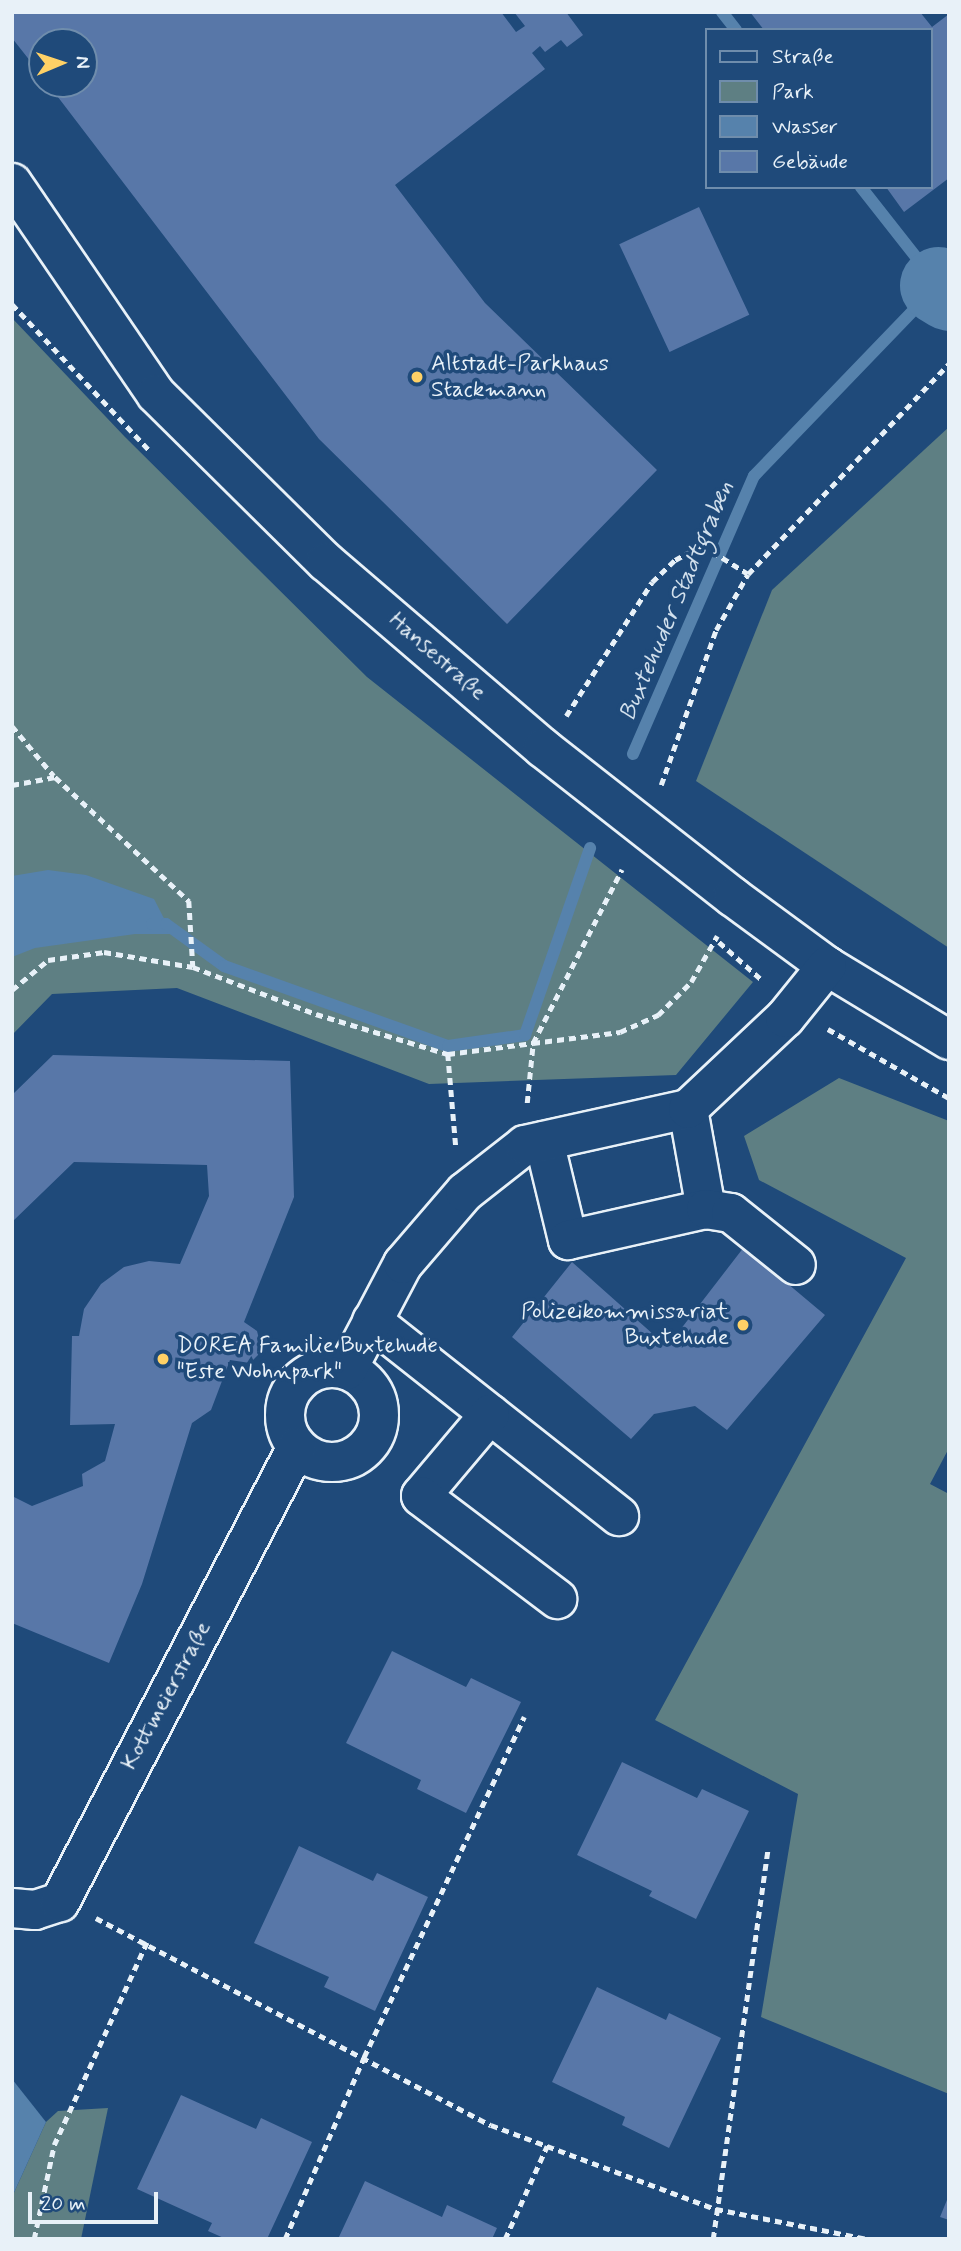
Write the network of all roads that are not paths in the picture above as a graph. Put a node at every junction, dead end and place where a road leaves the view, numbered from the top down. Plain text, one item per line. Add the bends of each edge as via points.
1 (12, 183) edge
2 (827, 966) junction
3 (949, 1040) edge
4 (688, 1109) junction
5 (535, 1143) junction
6 (706, 1209) junction
7 (796, 1265) dead end
8 (372, 1321) junction
9 (347, 1370) junction
10 (490, 1414) junction
11 (297, 1447) junction
12 (619, 1517) dead end
13 (557, 1599) dead end
14 (12, 1908) edge

1 - 2 street, Hansestraße via 156,394 326,562 543,748
2 - 3 street, Hansestraße
2 - 4 street via 785,1018
4 - 5 street
4 - 6 street
5 - 6 street via 568,1240
5 - 8 street via 465,1192 403,1264
6 - 7 street via 731,1213
8 - 9 street
8 - 10 street
9 - 11 street via 315,1371 290,1393 285,1417
9 - 11 street via 368,1384 377,1398 380,1422 374,1438 357,1456 334,1463 310,1457
10 - 12 street
10 - 13 street via 421,1496
11 - 14 street, Kottmeierstraße via 60,1902 35,1910

